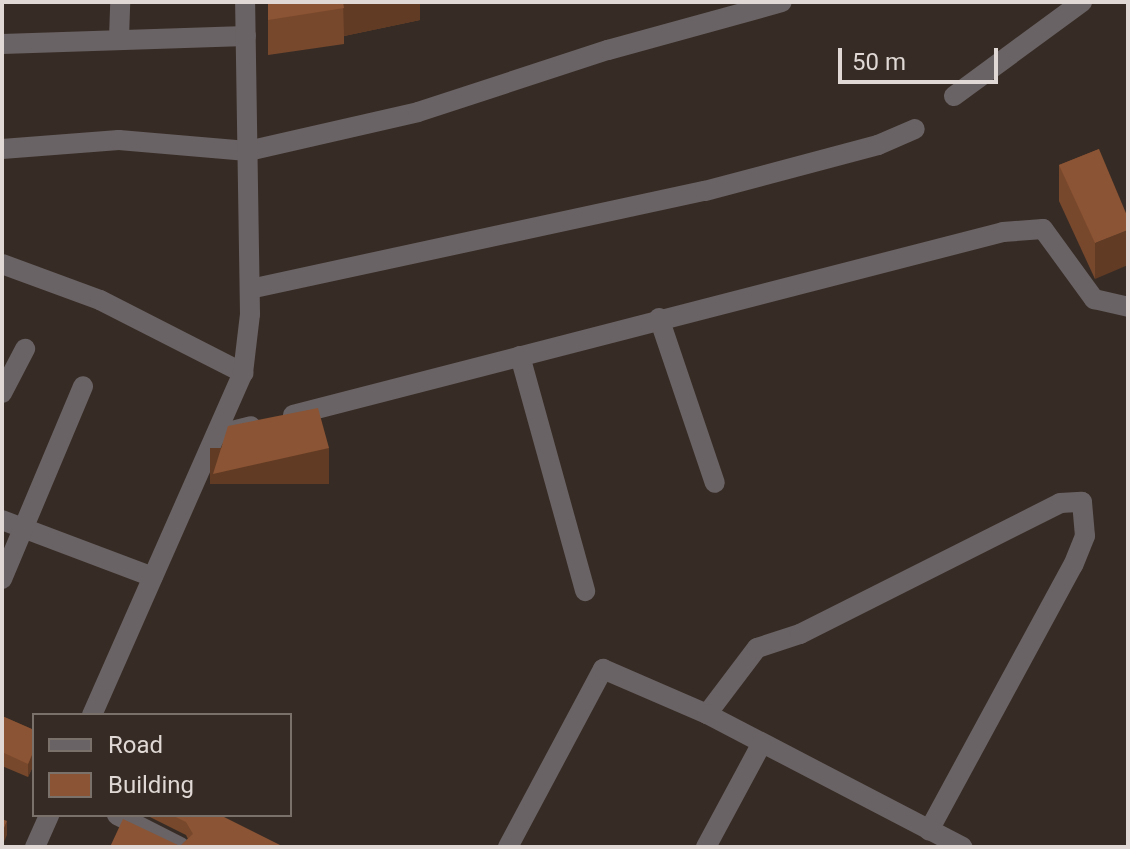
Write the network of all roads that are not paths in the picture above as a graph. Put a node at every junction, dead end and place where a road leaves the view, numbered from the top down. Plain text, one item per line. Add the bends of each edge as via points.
1 (120, 2) edge
2 (245, 2) edge
3 (782, 2) edge
4 (1082, 2) edge
5 (246, 36) junction
6 (119, 38) junction
7 (2, 44) edge
8 (954, 96) dead end
9 (915, 129) dead end
10 (2, 149) edge
11 (248, 151) junction
12 (2, 264) edge
13 (250, 289) junction
14 (1128, 307) edge
15 (659, 318) junction
16 (25, 349) dead end
17 (520, 356) junction
18 (243, 373) junction
19 (83, 386) dead end
20 (2, 393) edge
21 (216, 435) junction
22 (715, 483) dead end
23 (2, 520) edge
24 (26, 528) junction
25 (153, 577) junction
26 (2, 579) edge
27 (585, 591) dead end
28 (93, 713) edge
29 (707, 714) junction
30 (761, 745) junction
31 (48, 817) edge
32 (121, 817) edge
33 (929, 830) junction
34 (35, 847) edge
35 (180, 847) edge
36 (508, 847) edge
37 (706, 847) edge
38 (963, 847) edge

1 - 6 street
2 - 5 street
3 - 11 street via 608,50 418,112
4 - 8 street
5 - 6 street
5 - 11 street
6 - 7 street
9 - 13 street via 878,145 705,191
10 - 11 street via 119,140
11 - 13 street
12 - 18 street via 100,300
13 - 18 street
14 - 15 street via 1094,299 1043,229 976,238
15 - 17 street
15 - 22 street
16 - 20 street
17 - 21 street
17 - 27 street
18 - 21 street
19 - 24 street
21 - 25 street
23 - 24 street
24 - 25 street
24 - 26 street
25 - 28 street
29 - 30 street
29 - 33 street via 757,648 800,634 1060,503 1082,502 1085,536 1073,565
29 - 36 street via 603,669
30 - 33 street
30 - 37 street
31 - 34 street
32 - 35 street
33 - 38 street

